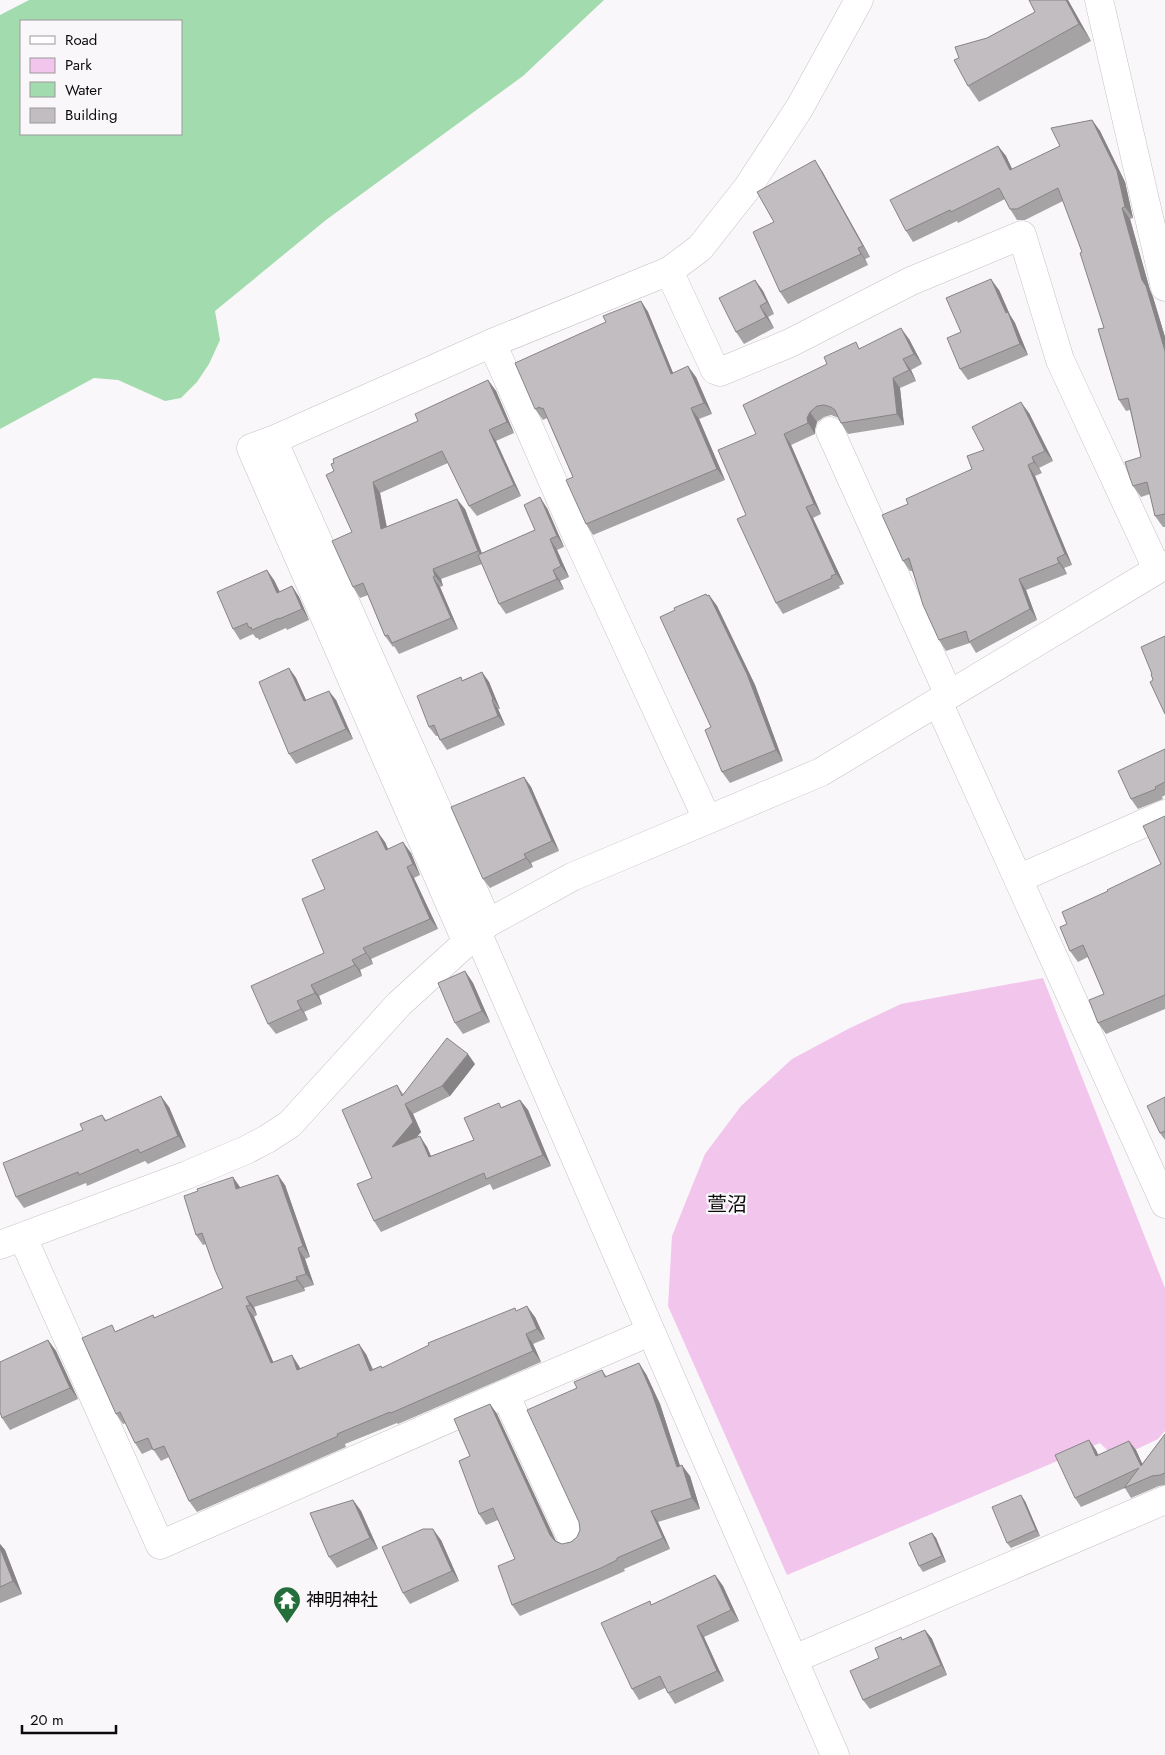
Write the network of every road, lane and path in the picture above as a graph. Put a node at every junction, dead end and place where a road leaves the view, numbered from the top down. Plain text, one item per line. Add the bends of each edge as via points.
1 (859, 0) edge
2 (1099, 0) edge
3 (669, 271) junction
4 (1165, 287) edge
5 (492, 343) junction
6 (830, 431) dead end
7 (1161, 567) edge
8 (944, 698) junction
9 (1165, 814) edge
10 (707, 819) junction
11 (1018, 879) junction
12 (478, 933) junction
13 (1165, 1204) edge
14 (11, 1242) edge
15 (650, 1332) junction
16 (505, 1394) junction
17 (1165, 1500) edge
18 (572, 1539) edge
19 (794, 1659) junction
20 (835, 1755) edge

1 - 3 street via 800,108 748,187 700,248
2 - 4 street
3 - 5 street
3 - 7 street via 715,370 720,372 790,343 911,281 1022,235 1060,360
5 - 10 street
5 - 12 street via 272,440 330,600
6 - 8 street
7 - 8 street
8 - 10 street via 821,772
8 - 11 street
9 - 11 street
10 - 12 street via 572,877
11 - 13 street
12 - 14 street via 399,1004 290,1124 267,1140 187,1175
12 - 15 street
14 - 16 street via 160,1545
15 - 16 street
15 - 19 street
16 - 18 street
17 - 19 street
19 - 20 street

